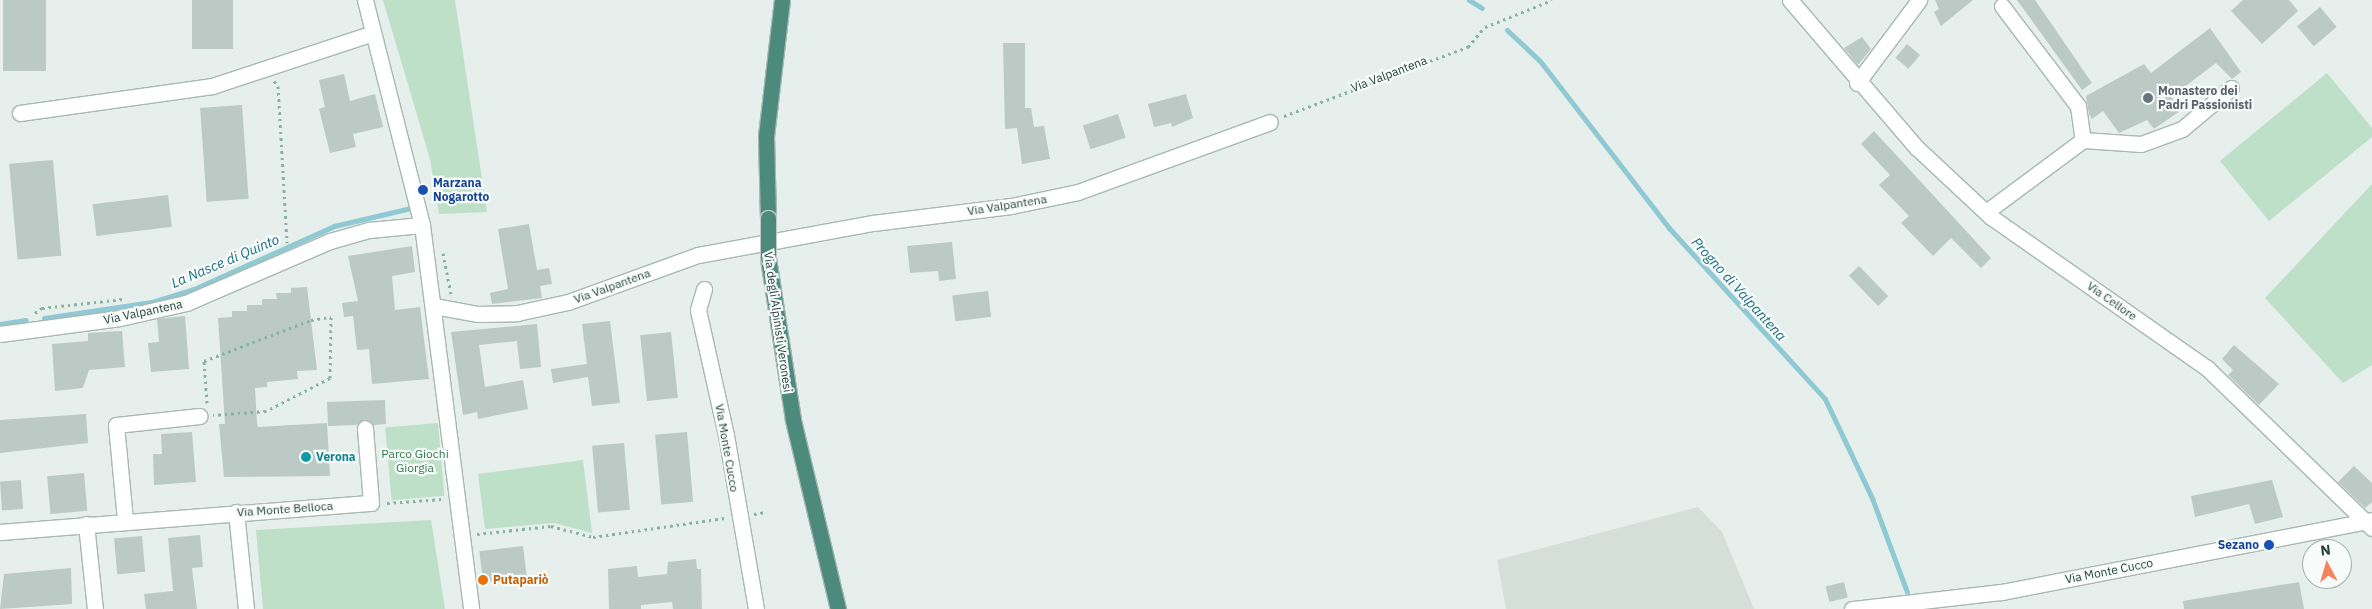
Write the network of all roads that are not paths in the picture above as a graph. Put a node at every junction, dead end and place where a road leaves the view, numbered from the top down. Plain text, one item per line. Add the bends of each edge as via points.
1 (365, 0) edge
2 (782, 0) edge
3 (1790, 0) edge
4 (1919, 0) edge
5 (2002, 6) dead end
6 (373, 33) junction
7 (1858, 83) junction
8 (2231, 88) dead end
9 (20, 113) dead end
10 (1270, 122) road end
11 (2083, 140) junction
12 (1986, 212) junction
13 (422, 225) junction
14 (704, 289) dead end
15 (434, 306) junction
16 (0, 334) edge
17 (204, 416) road end
18 (365, 428) dead end
19 (236, 512) junction
20 (125, 520) junction
21 (2370, 523) edge
22 (86, 524) junction
23 (0, 532) edge
24 (95, 609) edge
25 (246, 609) edge
26 (471, 609) edge
27 (756, 609) edge
28 (838, 609) edge
29 (1852, 609) edge

1 - 6 street
2 - 28 highway, Via degli Alpinisti Veronesi, bridge via 766,136 768,258 793,420
3 - 7 street, Via Cellore
4 - 7 street
5 - 11 street via 2078,106
6 - 9 street via 270,70 212,86
6 - 13 street
7 - 12 street, Via Cellore via 1917,148
8 - 11 street via 2182,129 2149,141
10 - 15 street, Via Valpantena via 1078,192 1011,206 872,223 698,255 568,302 516,313 478,314
11 - 12 street
12 - 21 street, Via Cellore via 2207,368
13 - 15 street
13 - 16 street, Via Valpantena via 369,230 330,241 186,303 120,318
14 - 27 street, Via Monte Cucco via 698,310 726,435
15 - 26 street
17 - 20 street via 116,425
18 - 19 street, Via Monte Belloca via 371,503
19 - 20 street, Via Monte Belloca
19 - 25 street
20 - 22 street, Via Monte Belloca
21 - 29 street, Via Monte Cucco via 2002,592
22 - 23 street, Via Monte Belloca
22 - 24 street

